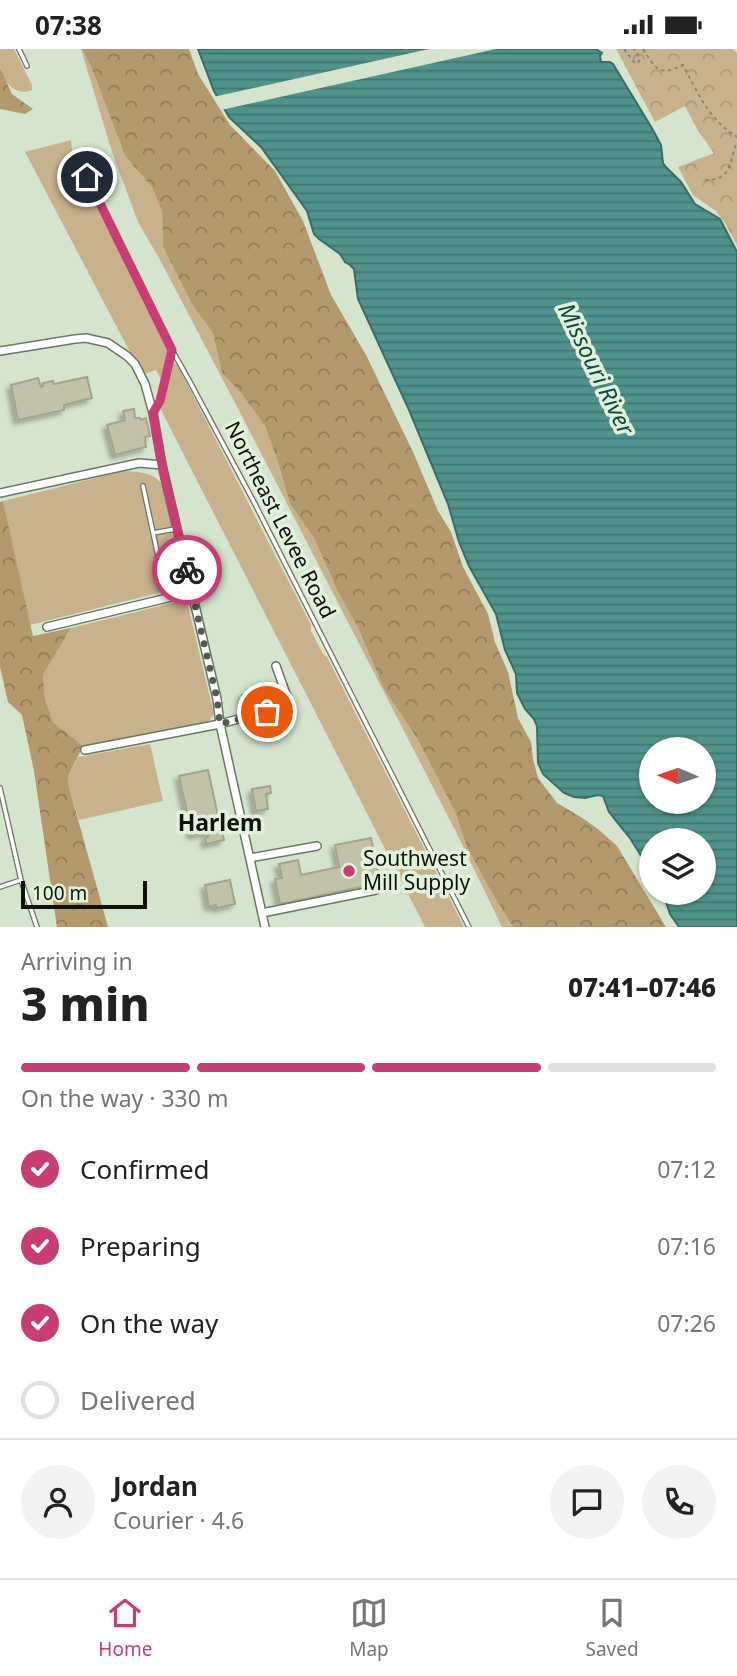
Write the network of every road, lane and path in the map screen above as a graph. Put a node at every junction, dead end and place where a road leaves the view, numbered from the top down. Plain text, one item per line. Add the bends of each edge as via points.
1 (19, 49) edge
2 (624, 49) edge
3 (634, 49) edge
4 (643, 49) edge
5 (27, 66) dead end
6 (737, 137) edge
7 (737, 142) edge
8 (75, 155) dead end
9 (705, 180) dead end
10 (172, 350) junction
11 (0, 351) edge
12 (153, 413) junction
13 (162, 465) junction
14 (143, 486) dead end
15 (0, 493) edge
16 (177, 529) junction
17 (153, 533) junction
18 (192, 592) junction
19 (167, 598) junction
20 (47, 627) dead end
21 (276, 666) dead end
22 (220, 724) junction
23 (85, 750) dead end
24 (0, 787) edge
25 (317, 846) dead end
26 (250, 858) junction
27 (21, 880) junction
28 (0, 887) edge
29 (376, 890) dead end
30 (262, 913) junction
31 (37, 927) edge
32 (265, 927) edge
33 (469, 927) edge

1 - 5 lane
2 - 3 path via 638,63
4 - 6 path via 663,71 683,65 709,113
7 - 9 path via 726,174
8 - 10 lane, Northeast Levee Road
10 - 12 lane
10 - 33 lane, Northeast Levee Road
11 - 12 street via 75,339 108,343 135,364
12 - 13 street
13 - 15 street via 139,463
13 - 16 street
14 - 17 lane
16 - 17 lane
16 - 18 street
17 - 19 lane
18 - 19 street
18 - 22 street
19 - 20 street
21 - 22 street via 290,705
22 - 23 street
22 - 26 street
24 - 27 lane
25 - 26 street
26 - 30 street
27 - 28 lane
27 - 31 lane
29 - 30 street
30 - 32 street

